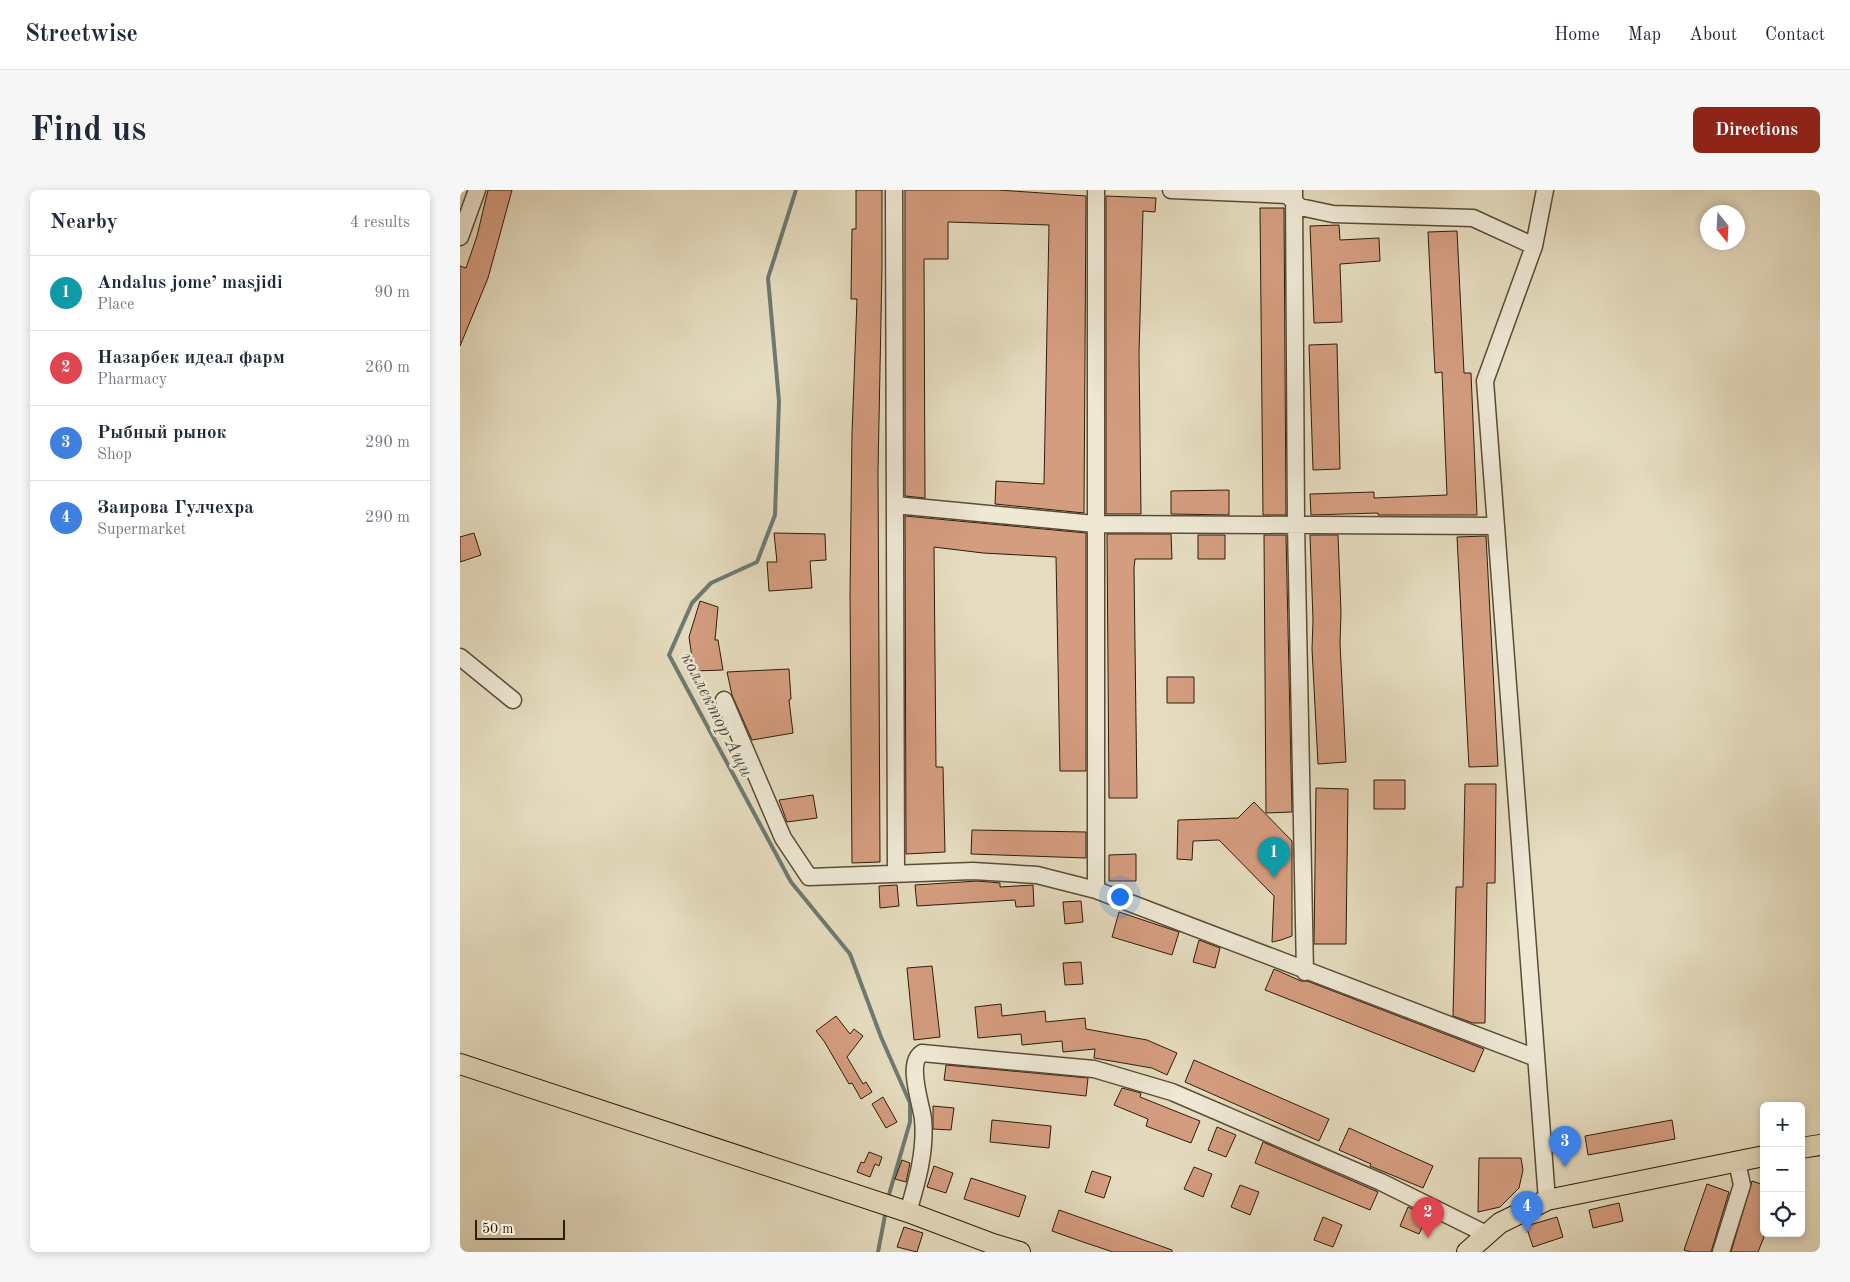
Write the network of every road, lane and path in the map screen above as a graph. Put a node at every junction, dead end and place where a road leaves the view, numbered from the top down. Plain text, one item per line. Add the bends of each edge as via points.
1 (477, 190) edge
2 (894, 190) edge
3 (1096, 190) edge
4 (1171, 190) edge
5 (1545, 190) edge
6 (1293, 195) edge
7 (460, 237) edge
8 (1534, 246) junction
9 (895, 505) junction
10 (1095, 524) junction
11 (1296, 524) junction
12 (1496, 526) junction
13 (460, 657) edge
14 (513, 700) dead end
15 (724, 700) dead end
16 (896, 874) junction
17 (1096, 890) junction
18 (1305, 972) junction
19 (1536, 1058) junction
20 (460, 1064) edge
21 (1820, 1145) edge
22 (1805, 1147) edge
23 (1760, 1157) edge
24 (1736, 1162) junction
25 (1547, 1200) junction
26 (903, 1210) junction
27 (1486, 1234) junction
28 (989, 1248) edge
29 (1020, 1252) edge
30 (1467, 1252) edge
31 (1721, 1252) edge

1 - 7 street
2 - 9 street
3 - 10 street
4 - 6 street
5 - 8 street
6 - 8 street via 1300,207 1333,214 1473,218
6 - 11 street
8 - 12 street via 1485,381
9 - 10 street
9 - 16 street
10 - 11 street
10 - 17 street
11 - 12 street
11 - 18 street
12 - 19 street
13 - 14 street
15 - 16 street via 783,838 809,877
16 - 17 street via 973,871 1036,875
17 - 18 street
18 - 19 street
19 - 25 street
20 - 26 main road
21 - 22 main road
23 - 24 main road
24 - 25 main road
24 - 31 street via 1742,1185
25 - 27 main road via 1515,1214
26 - 27 street via 918,1178 923,1142 915,1062 922,1053 1094,1069 1172,1092 1382,1182
26 - 28 main road
27 - 30 main road
28 - 29 main road

